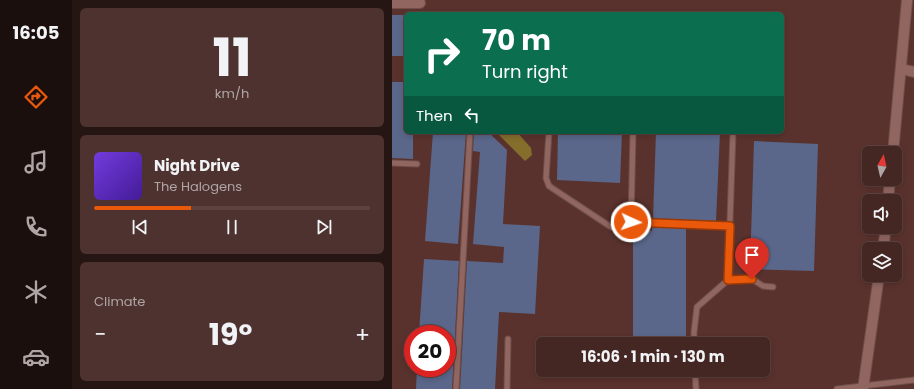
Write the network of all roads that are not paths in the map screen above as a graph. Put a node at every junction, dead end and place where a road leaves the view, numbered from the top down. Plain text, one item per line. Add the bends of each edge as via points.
1 (907, 0) edge
2 (392, 3) edge
3 (420, 3) dead end
4 (901, 69) junction
5 (914, 72) edge
6 (470, 134) edge
7 (549, 134) edge
8 (633, 134) edge
9 (733, 134) edge
10 (894, 146) edge
11 (392, 163) edge
12 (417, 164) dead end
13 (631, 222) junction
14 (730, 226) junction
15 (728, 280) junction
16 (878, 282) edge
17 (773, 287) dead end
18 (694, 337) edge
19 (508, 339) dead end
20 (695, 377) edge
21 (914, 380) edge
22 (864, 387) edge
23 (456, 389) edge
24 (507, 389) edge
25 (696, 389) edge
26 (836, 389) edge

1 - 4 street
2 - 3 street
4 - 5 street
4 - 10 street
6 - 23 lane
7 - 13 lane via 546,178 549,186 612,227 621,229
8 - 13 lane
9 - 14 lane
11 - 12 lane
13 - 14 lane
14 - 15 lane
15 - 17 lane via 752,279 763,286
15 - 18 lane via 697,307
16 - 22 street
19 - 24 lane
20 - 25 lane
21 - 22 lane
22 - 26 lane

